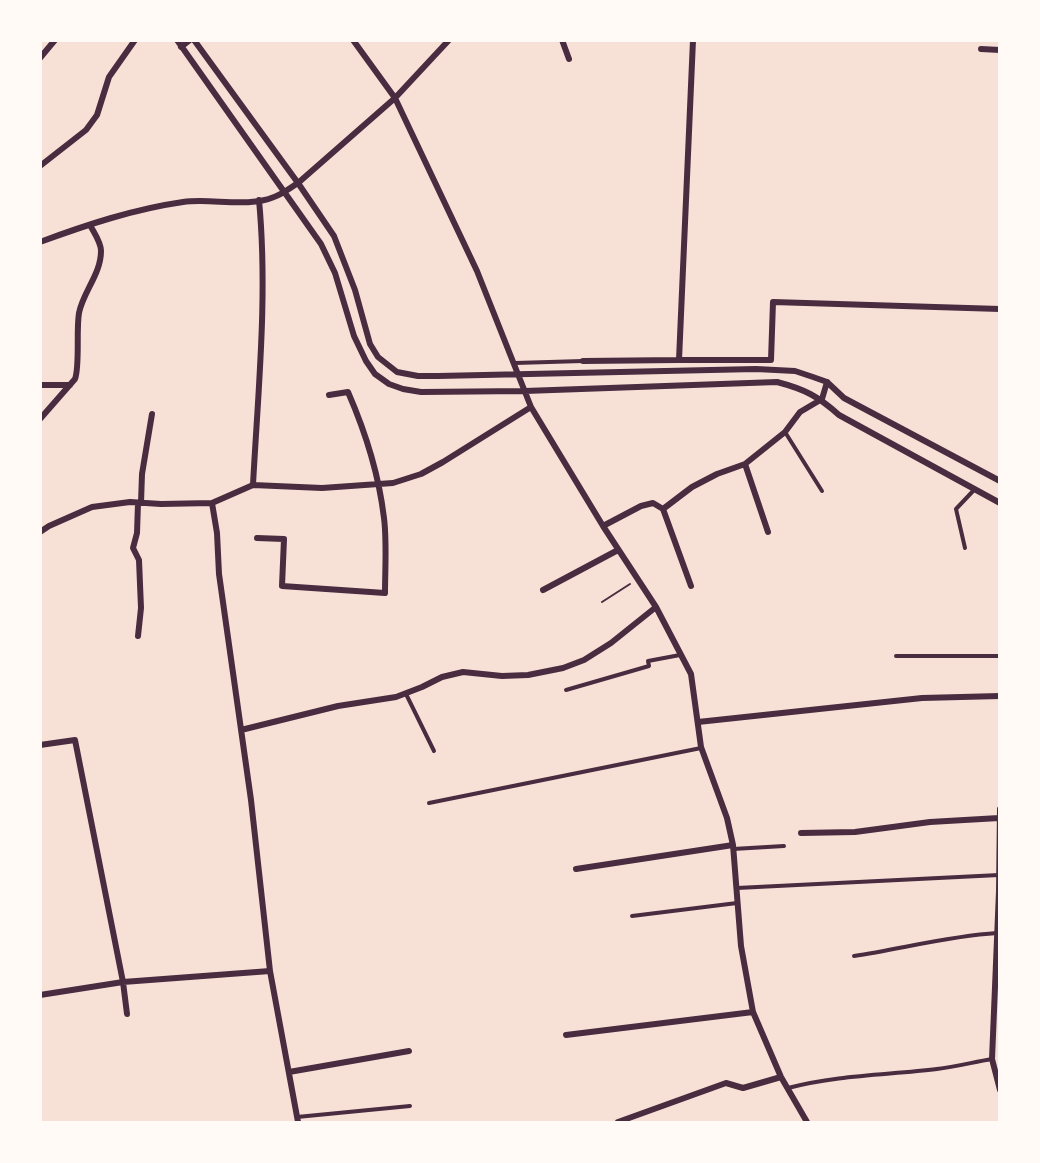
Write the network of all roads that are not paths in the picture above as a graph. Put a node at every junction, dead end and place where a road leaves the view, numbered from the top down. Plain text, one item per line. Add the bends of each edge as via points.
1 (55, 40) edge
2 (135, 40) edge
3 (177, 40) edge
4 (192, 40) edge
5 (353, 40) edge
6 (449, 40) edge
7 (562, 40) edge
8 (693, 40) edge
9 (181, 47) junction
10 (981, 49) dead end
11 (999, 50) edge
12 (40, 58) edge
13 (569, 59) dead end
14 (395, 98) junction
15 (40, 166) edge
16 (298, 183) junction
17 (283, 193) junction
18 (259, 200) junction
19 (90, 225) junction
20 (40, 242) edge
21 (360, 308) junction
22 (999, 309) edge
23 (346, 312) junction
24 (679, 360) junction
25 (583, 361) joint
26 (514, 363) junction
27 (517, 374) junction
28 (827, 382) junction
29 (40, 384) edge
30 (70, 385) junction
31 (525, 392) junction
32 (329, 395) dead end
33 (822, 399) junction
34 (531, 407) junction
35 (152, 414) dead end
36 (40, 419) edge
37 (785, 432) junction
38 (745, 464) junction
39 (999, 481) edge
40 (253, 485) junction
41 (378, 485) junction
42 (975, 489) junction
43 (822, 491) dead end
44 (139, 503) junction
45 (212, 503) junction
46 (999, 503) edge
47 (663, 508) junction
48 (603, 526) junction
49 (40, 532) edge
50 (768, 532) dead end
51 (257, 538) dead end
52 (965, 548) dead end
53 (618, 550) junction
54 (691, 586) dead end
55 (543, 590) dead end
56 (656, 607) junction
57 (138, 636) dead end
58 (681, 655) junction
59 (896, 656) dead end
60 (999, 656) edge
61 (566, 690) dead end
62 (405, 693) junction
63 (999, 696) edge
64 (698, 722) junction
65 (241, 730) junction
66 (40, 745) edge
67 (701, 747) junction
68 (434, 751) dead end
69 (429, 803) dead end
70 (999, 809) edge
71 (999, 818) edge
72 (801, 833) dead end
73 (784, 846) dead end
74 (733, 847) junction
75 (576, 869) dead end
76 (999, 875) edge
77 (737, 888) junction
78 (738, 902) junction
79 (632, 916) dead end
80 (997, 933) junction
81 (854, 956) dead end
82 (270, 970) junction
83 (123, 982) junction
84 (40, 994) edge
85 (753, 1012) junction
86 (127, 1014) dead end
87 (566, 1035) dead end
88 (409, 1051) dead end
89 (992, 1059) junction
90 (289, 1072) junction
91 (781, 1077) junction
92 (787, 1089) junction
93 (999, 1090) edge
94 (410, 1106) dead end
95 (298, 1120) edge
96 (618, 1122) edge
97 (807, 1122) edge

1 - 12 street
2 - 15 street via 109,77 97,115 86,130
3 - 9 street
4 - 9 street
4 - 16 street
5 - 14 street
6 - 14 street
7 - 13 street
8 - 24 street
9 - 17 street
10 - 11 street
14 - 16 street
14 - 26 street via 477,271
16 - 17 street
16 - 21 street via 334,236
17 - 18 street
17 - 23 street via 321,244 335,273
18 - 19 street via 185,202
18 - 40 street via 260,351
19 - 20 street
19 - 30 street via 101,250 80,310 77,373
21 - 23 street
21 - 27 street via 370,344 378,357 397,372 418,376
22 - 24 street via 773,302 771,360
23 - 31 street via 366,361 389,384 421,392
24 - 25 street
25 - 26 lane
26 - 27 street
27 - 28 street via 756,369 795,371
27 - 31 street
28 - 33 street
28 - 39 street via 844,398
29 - 30 street
30 - 36 street
31 - 33 street via 777,382
31 - 34 street
32 - 41 street via 348,392
33 - 37 street via 800,412
33 - 42 street via 838,415
34 - 41 street via 421,474
34 - 48 street
35 - 44 street
37 - 38 street
37 - 43 lane
38 - 47 street via 692,487
38 - 50 street
40 - 41 street
40 - 45 street
41 - 51 street via 384,520 385,593 282,586 284,539
42 - 46 street
42 - 52 lane via 956,509
44 - 45 street
44 - 49 street via 92,507
44 - 57 street via 133,548 139,560
45 - 65 street
47 - 48 street via 653,503 641,506
47 - 54 street
48 - 53 street
53 - 55 street
53 - 56 street
56 - 58 street
56 - 62 street via 611,643 563,668 528,675 463,672
58 - 61 lane via 648,661 649,666
58 - 64 street via 691,674
59 - 60 lane
62 - 65 street
62 - 68 lane
63 - 64 street via 922,698
64 - 67 street
65 - 82 street
66 - 83 street via 75,740
67 - 69 lane
67 - 74 street via 727,818
70 - 71 street
71 - 72 street via 855,832
71 - 76 street
73 - 74 lane
74 - 75 street
74 - 77 street
76 - 77 lane
76 - 80 street
77 - 78 street
78 - 79 lane
78 - 85 street
80 - 81 lane
80 - 89 street
82 - 83 street
82 - 90 street
83 - 84 street
83 - 86 street
85 - 87 street
85 - 91 street
88 - 90 street
89 - 92 lane via 938,1069 823,1080
89 - 93 street
90 - 95 street
91 - 92 street
91 - 96 street via 743,1088 726,1083
92 - 97 street
94 - 95 lane

